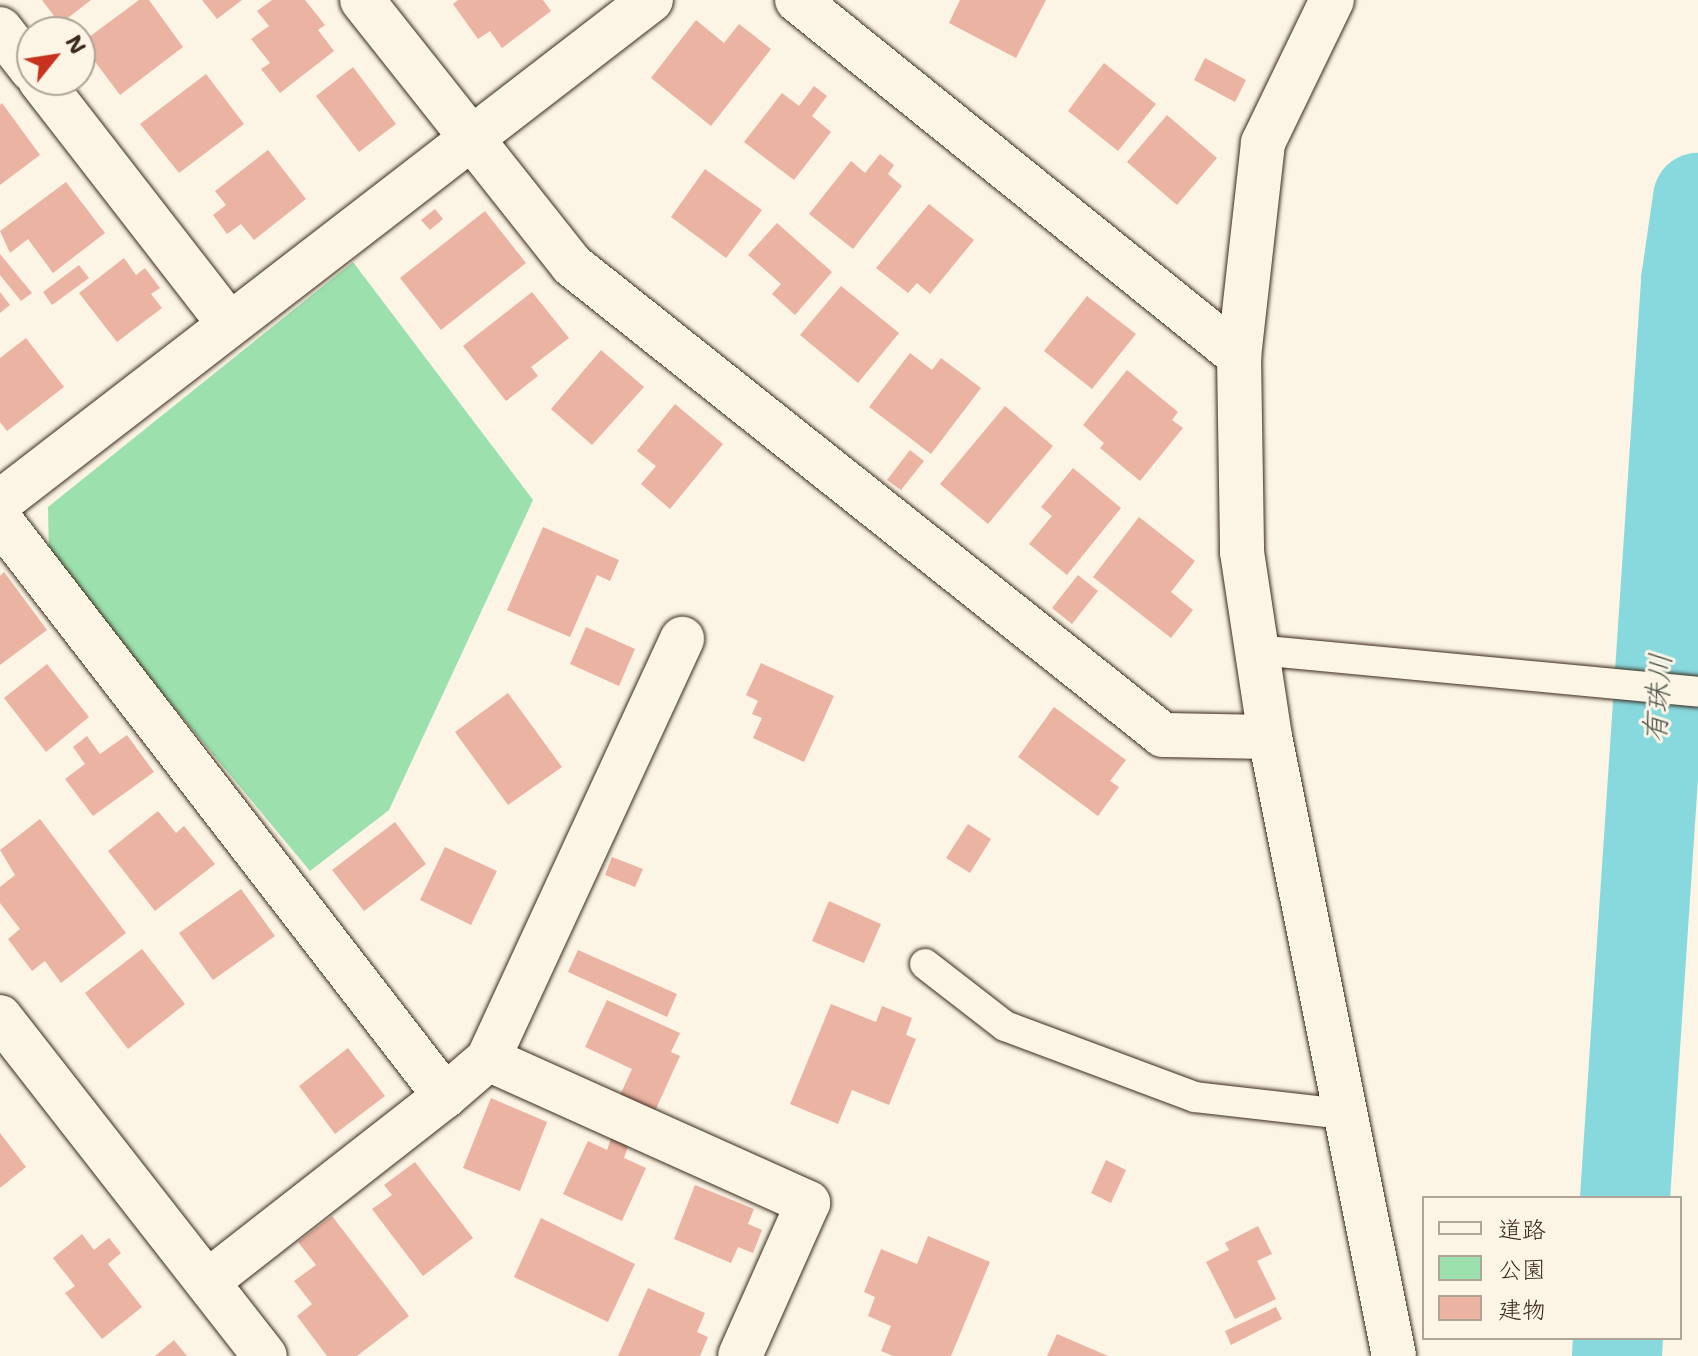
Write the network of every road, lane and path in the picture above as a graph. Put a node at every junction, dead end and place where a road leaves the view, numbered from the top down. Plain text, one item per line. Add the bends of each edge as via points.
1 (362, 0) edge
2 (651, 0) edge
3 (797, 0) edge
4 (1332, 0) edge
5 (0, 29) edge
6 (16, 50) edge
7 (52, 96) edge
8 (467, 137) junction
9 (229, 324) junction
10 (1239, 356) junction
11 (0, 502) edge
12 (0, 520) edge
13 (682, 639) dead end
14 (1257, 650) junction
15 (1698, 692) edge
16 (1270, 737) junction
17 (925, 964) dead end
18 (0, 1017) edge
19 (488, 1059) junction
20 (445, 1096) junction
21 (1345, 1114) junction
22 (208, 1281) junction
23 (265, 1356) edge
24 (740, 1356) edge
25 (1394, 1356) edge

1 - 8 street
2 - 8 street
3 - 10 street
4 - 10 street via 1263,143
5 - 6 street
7 - 9 street
8 - 9 street
8 - 16 street via 572,265 1163,735
9 - 11 street
10 - 14 street via 1242,552
12 - 20 street
13 - 19 street
14 - 15 lane
14 - 16 street
16 - 21 street
17 - 21 lane via 1005,1026 1195,1097
18 - 22 street
19 - 20 street
19 - 24 street via 808,1203
20 - 22 street
21 - 25 street
22 - 23 street

